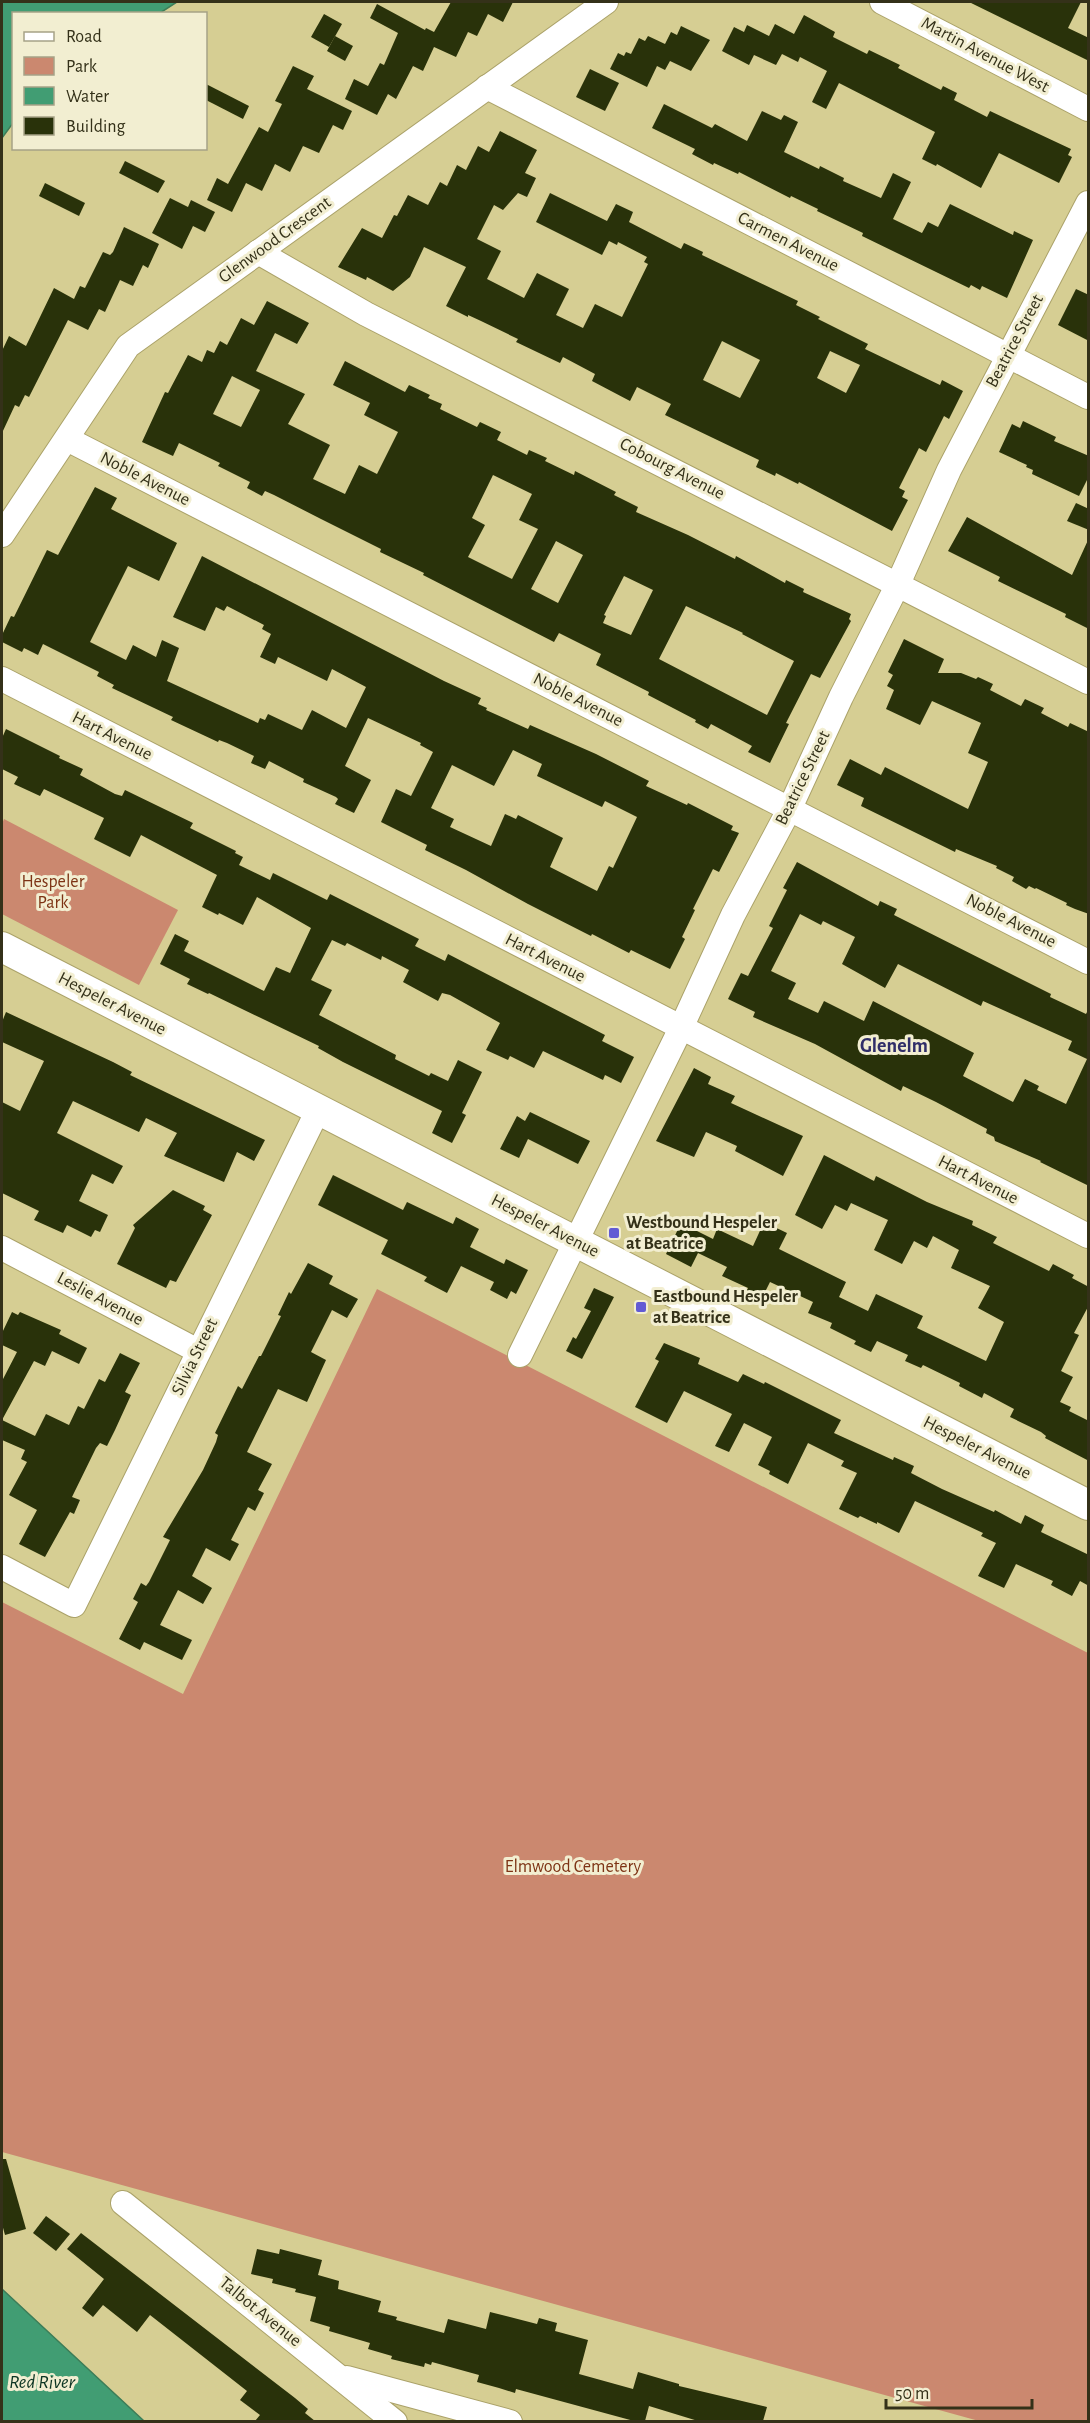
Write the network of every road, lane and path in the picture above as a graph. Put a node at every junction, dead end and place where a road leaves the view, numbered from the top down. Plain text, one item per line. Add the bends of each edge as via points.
1 (606, 2) edge
2 (882, 2) edge
3 (487, 87) junction
4 (1089, 109) edge
5 (1089, 204) edge
6 (258, 252) junction
7 (1007, 356) junction
8 (1089, 397) edge
9 (67, 439) junction
10 (2, 535) edge
11 (898, 584) junction
12 (2, 680) edge
13 (1089, 682) edge
14 (790, 808) junction
15 (2, 947) edge
16 (1089, 962) edge
17 (681, 1028) junction
18 (318, 1110) junction
19 (1089, 1236) edge
20 (576, 1242) junction
21 (2, 1248) edge
22 (198, 1351) junction
23 (520, 1354) dead end
24 (1089, 1505) edge
25 (2, 1567) edge
26 (123, 2203) dead end
27 (340, 2376) junction
28 (395, 2421) edge
29 (510, 2421) edge

1 - 3 street, Glenwood Crescent
2 - 4 street, Martin Avenue West
3 - 6 street, Glenwood Crescent
3 - 7 street, Carmen Avenue
5 - 7 street, Beatrice Street
6 - 9 street, Glenwood Crescent via 128,346
6 - 11 street, Cobourg Avenue via 366,314
7 - 8 street, Carmen Avenue
7 - 11 street, Beatrice Street via 949,470
9 - 10 street, Glenwood Crescent
9 - 14 street, Noble Avenue
11 - 13 street, Cobourg Avenue
11 - 14 street, Beatrice Street
12 - 17 street, Hart Avenue
14 - 16 street, Noble Avenue
14 - 17 street, Beatrice Street via 733,915
15 - 18 main road, Hespeler Avenue
17 - 19 street, Hart Avenue
17 - 20 street, Beatrice Street
18 - 20 main road, Hespeler Avenue
18 - 22 street, Silvia Street
20 - 23 street, Beatrice Street
20 - 24 main road, Hespeler Avenue
21 - 22 street, Leslie Avenue
22 - 25 street, Silvia Street via 74,1605
26 - 27 street, Talbot Avenue
27 - 28 street, Talbot Avenue
27 - 29 street

